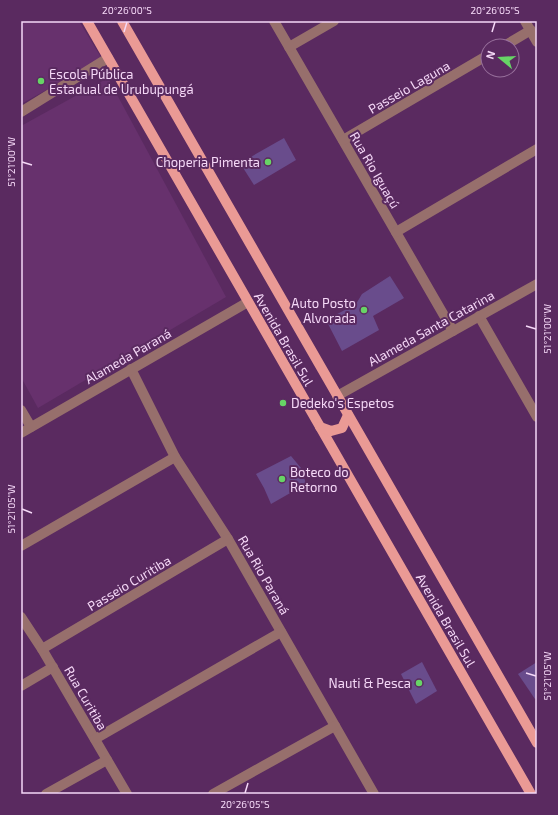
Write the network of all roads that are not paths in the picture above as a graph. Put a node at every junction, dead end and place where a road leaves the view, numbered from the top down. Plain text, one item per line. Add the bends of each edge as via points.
1 (87, 21) edge
2 (122, 21) edge
3 (274, 21) edge
4 (334, 21) edge
5 (525, 21) edge
6 (531, 30) junction
7 (518, 38) edge
8 (537, 42) edge
9 (289, 47) junction
10 (108, 58) junction
11 (480, 60) edge
12 (21, 112) edge
13 (343, 140) junction
14 (537, 149) edge
15 (396, 232) junction
16 (537, 284) edge
17 (248, 302) junction
18 (479, 316) junction
19 (452, 331) junction
20 (131, 369) junction
21 (337, 396) junction
22 (21, 410) edge
23 (348, 415) junction
24 (537, 417) edge
25 (31, 427) junction
26 (320, 427) junction
27 (21, 433) edge
28 (175, 457) junction
29 (228, 539) junction
30 (21, 546) edge
31 (21, 617) edge
32 (281, 632) junction
33 (42, 649) junction
34 (53, 667) junction
35 (21, 686) edge
36 (335, 726) junction
37 (95, 739) junction
38 (537, 743) edge
39 (107, 760) junction
40 (46, 794) edge
41 (127, 794) edge
42 (213, 794) edge
43 (374, 794) edge
44 (531, 794) edge

1 - 10 main road, Avenida Brasil Sul
2 - 21 main road, Avenida Brasil Sul
3 - 9 street, Rua Rio Iguaçú
4 - 9 street
5 - 6 street
6 - 7 street
6 - 8 street
9 - 13 street, Rua Rio Iguaçú
10 - 12 street
10 - 17 main road, Avenida Brasil Sul
11 - 13 street, Passeio Laguna
13 - 15 street, Rua Rio Iguaçú
14 - 15 street
15 - 19 street, Rua Rio Iguaçú
16 - 18 street, Alameda Santa Catarina
17 - 20 street, Alameda Paraná
17 - 26 main road, Avenida Brasil Sul
18 - 19 street, Alameda Santa Catarina
18 - 24 street
19 - 21 street, Alameda Santa Catarina
20 - 25 street, Alameda Paraná
20 - 28 street, Rua Rio Paraná
21 - 23 main road, Avenida Brasil Sul
22 - 25 street
23 - 26 main road via 342,428 331,431
23 - 38 main road, Avenida Brasil Sul
25 - 27 street, Alameda Paraná
26 - 44 main road, Avenida Brasil Sul
28 - 29 street, Rua Rio Paraná
28 - 30 street
29 - 32 street, Rua Rio Paraná
29 - 33 street, Passeio Curitiba
31 - 33 street, Rua Curitiba
32 - 36 street, Rua Rio Paraná
32 - 37 street
33 - 34 street, Rua Curitiba
34 - 35 street
34 - 37 street, Rua Curitiba
36 - 42 street
36 - 43 street, Rua Rio Paraná
37 - 39 street, Rua Curitiba
39 - 40 street
39 - 41 street, Rua Curitiba

